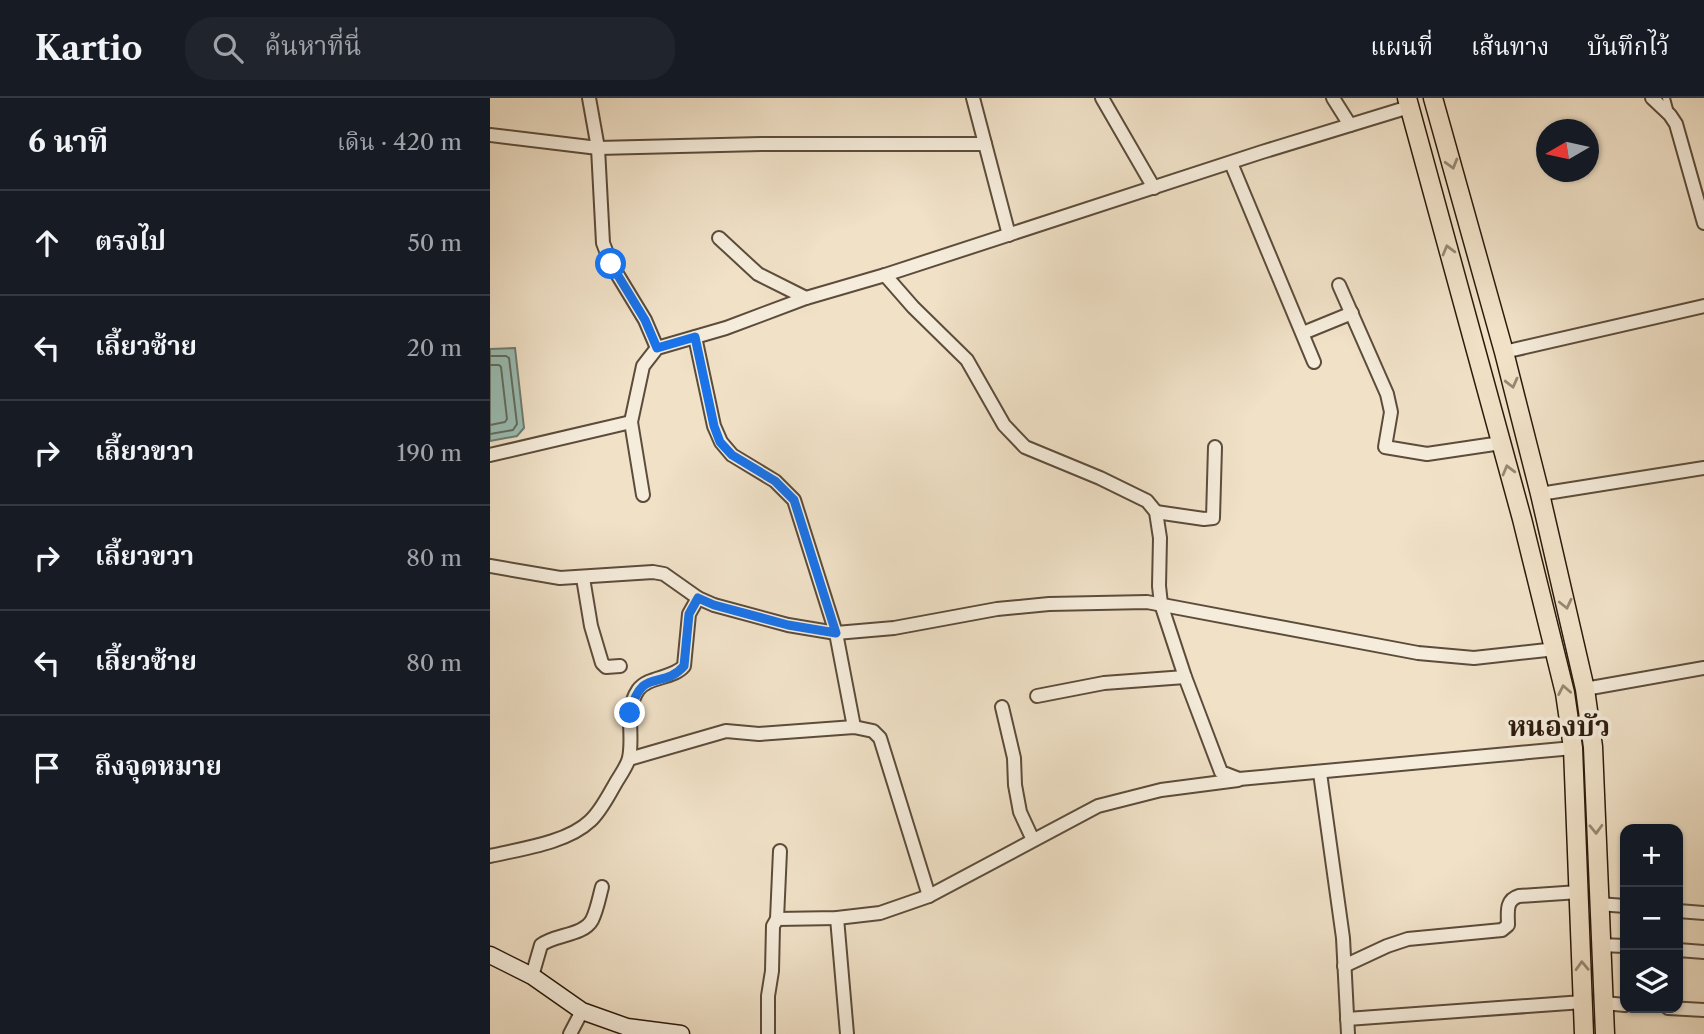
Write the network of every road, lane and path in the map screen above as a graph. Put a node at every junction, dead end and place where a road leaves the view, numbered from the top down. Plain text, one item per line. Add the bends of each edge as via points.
1 (589, 98) edge
2 (973, 98) edge
3 (1102, 98) edge
4 (1333, 98) edge
5 (1433, 98) edge
6 (1652, 98) edge
7 (1666, 98) edge
8 (1408, 103) edge
9 (1670, 115) junction
10 (1350, 125) junction
11 (490, 135) edge
12 (985, 144) junction
13 (598, 148) junction
14 (1231, 163) junction
15 (1154, 188) junction
16 (1703, 215) edge
17 (1009, 235) junction
18 (719, 238) dead end
19 (885, 275) junction
20 (1339, 285) dead end
21 (807, 298) junction
22 (1704, 307) edge
23 (1352, 313) junction
24 (1303, 333) junction
25 (695, 337) junction
26 (657, 348) junction
27 (1504, 352) junction
28 (1314, 362) dead end
29 (631, 422) junction
30 (1501, 443) junction
31 (1215, 447) dead end
32 (490, 455) edge
33 (1704, 468) edge
34 (1540, 494) junction
35 (643, 495) dead end
36 (1157, 512) junction
37 (490, 566) edge
38 (583, 578) junction
39 (698, 598) junction
40 (1161, 604) junction
41 (836, 633) junction
42 (1556, 649) junction
43 (620, 666) dead end
44 (1704, 668) edge
45 (1185, 677) junction
46 (1585, 689) junction
47 (1037, 696) dead end
48 (1002, 707) dead end
49 (854, 727) junction
50 (1573, 748) junction
51 (629, 759) junction
52 (1320, 773) junction
53 (1239, 779) junction
54 (1033, 841) junction
55 (780, 850) dead end
56 (490, 856) edge
57 (602, 887) dead end
58 (1579, 892) junction
59 (929, 896) junction
60 (1600, 904) junction
61 (1620, 906) edge
62 (1683, 911) edge
63 (1704, 913) edge
64 (837, 918) junction
65 (777, 919) junction
66 (1601, 945) junction
67 (1620, 946) edge
68 (1683, 950) edge
69 (1704, 952) edge
70 (490, 955) edge
71 (1344, 967) junction
72 (531, 976) junction
73 (1583, 1002) junction
74 (1604, 1003) junction
75 (1620, 1005) edge
76 (1683, 1009) edge
77 (1704, 1010) edge
78 (582, 1011) junction
79 (1347, 1019) junction
80 (570, 1034) edge
81 (681, 1034) edge
82 (768, 1034) edge
83 (847, 1034) edge
84 (1348, 1034) edge
85 (1584, 1034) edge
86 (1605, 1034) edge

1 - 13 street
2 - 12 street
3 - 15 street
4 - 10 street
5 -> 27 main road
6 - 9 street
7 - 9 lane
8 - 10 street
30 -> 8 main road
9 - 16 street
10 - 14 street
11 - 13 street
12 - 13 street
12 - 17 street
13 - 26 street via 603,243
14 - 15 street
14 - 24 street
15 - 17 street
17 - 19 street
18 - 21 street via 758,274
19 - 21 street
19 - 36 street via 967,360 1014,438 1147,501
20 - 23 street
21 - 25 street
22 - 27 street
23 - 24 street
23 - 30 street via 1387,394 1391,412 1385,447 1427,454
24 - 28 street
25 - 26 street
25 - 41 street via 720,442 794,500
26 - 29 street via 643,366
27 -> 34 main road
29 - 32 street
29 - 35 street
42 -> 30 main road
31 - 36 street via 1213,517
33 - 34 street
34 -> 46 main road
36 - 40 street
37 - 38 street
38 - 39 street via 653,572 664,574
38 - 43 street via 602,663
39 - 41 street via 788,625
39 - 51 street via 689,614 684,666 637,691 630,713
40 - 41 street via 1049,604
40 - 42 street via 1418,653 1474,658
40 - 45 street
41 - 49 street
50 -> 42 main road
44 - 46 street
45 - 47 street via 1104,683
45 - 53 street via 1221,772
46 -> 60 main road via 1593,747
48 - 54 street via 1020,812
49 - 51 street via 758,734 726,731
49 - 59 street via 873,731 880,738
50 - 52 street
50 - 58 main road
51 - 56 street via 602,806 575,833
52 - 53 street
52 - 71 street
53 - 54 street via 1161,790 1098,806
54 - 59 street
55 - 65 street
57 - 72 street via 591,923 541,945
58 - 71 street via 1513,897 1508,905 1508,925 1502,930 1408,939
73 -> 58 main road
59 - 64 street via 880,913
60 - 61 street
60 - 66 main road
62 - 63 street
64 - 65 street
64 - 83 street
65 - 82 street
66 - 67 street
66 - 74 main road
68 - 69 street
70 - 72 street
71 - 79 street
72 - 78 street
73 - 79 street
73 - 85 main road
74 - 75 street
74 - 86 main road
76 - 77 street
78 - 80 street
78 - 81 street via 627,1027
79 - 84 street

